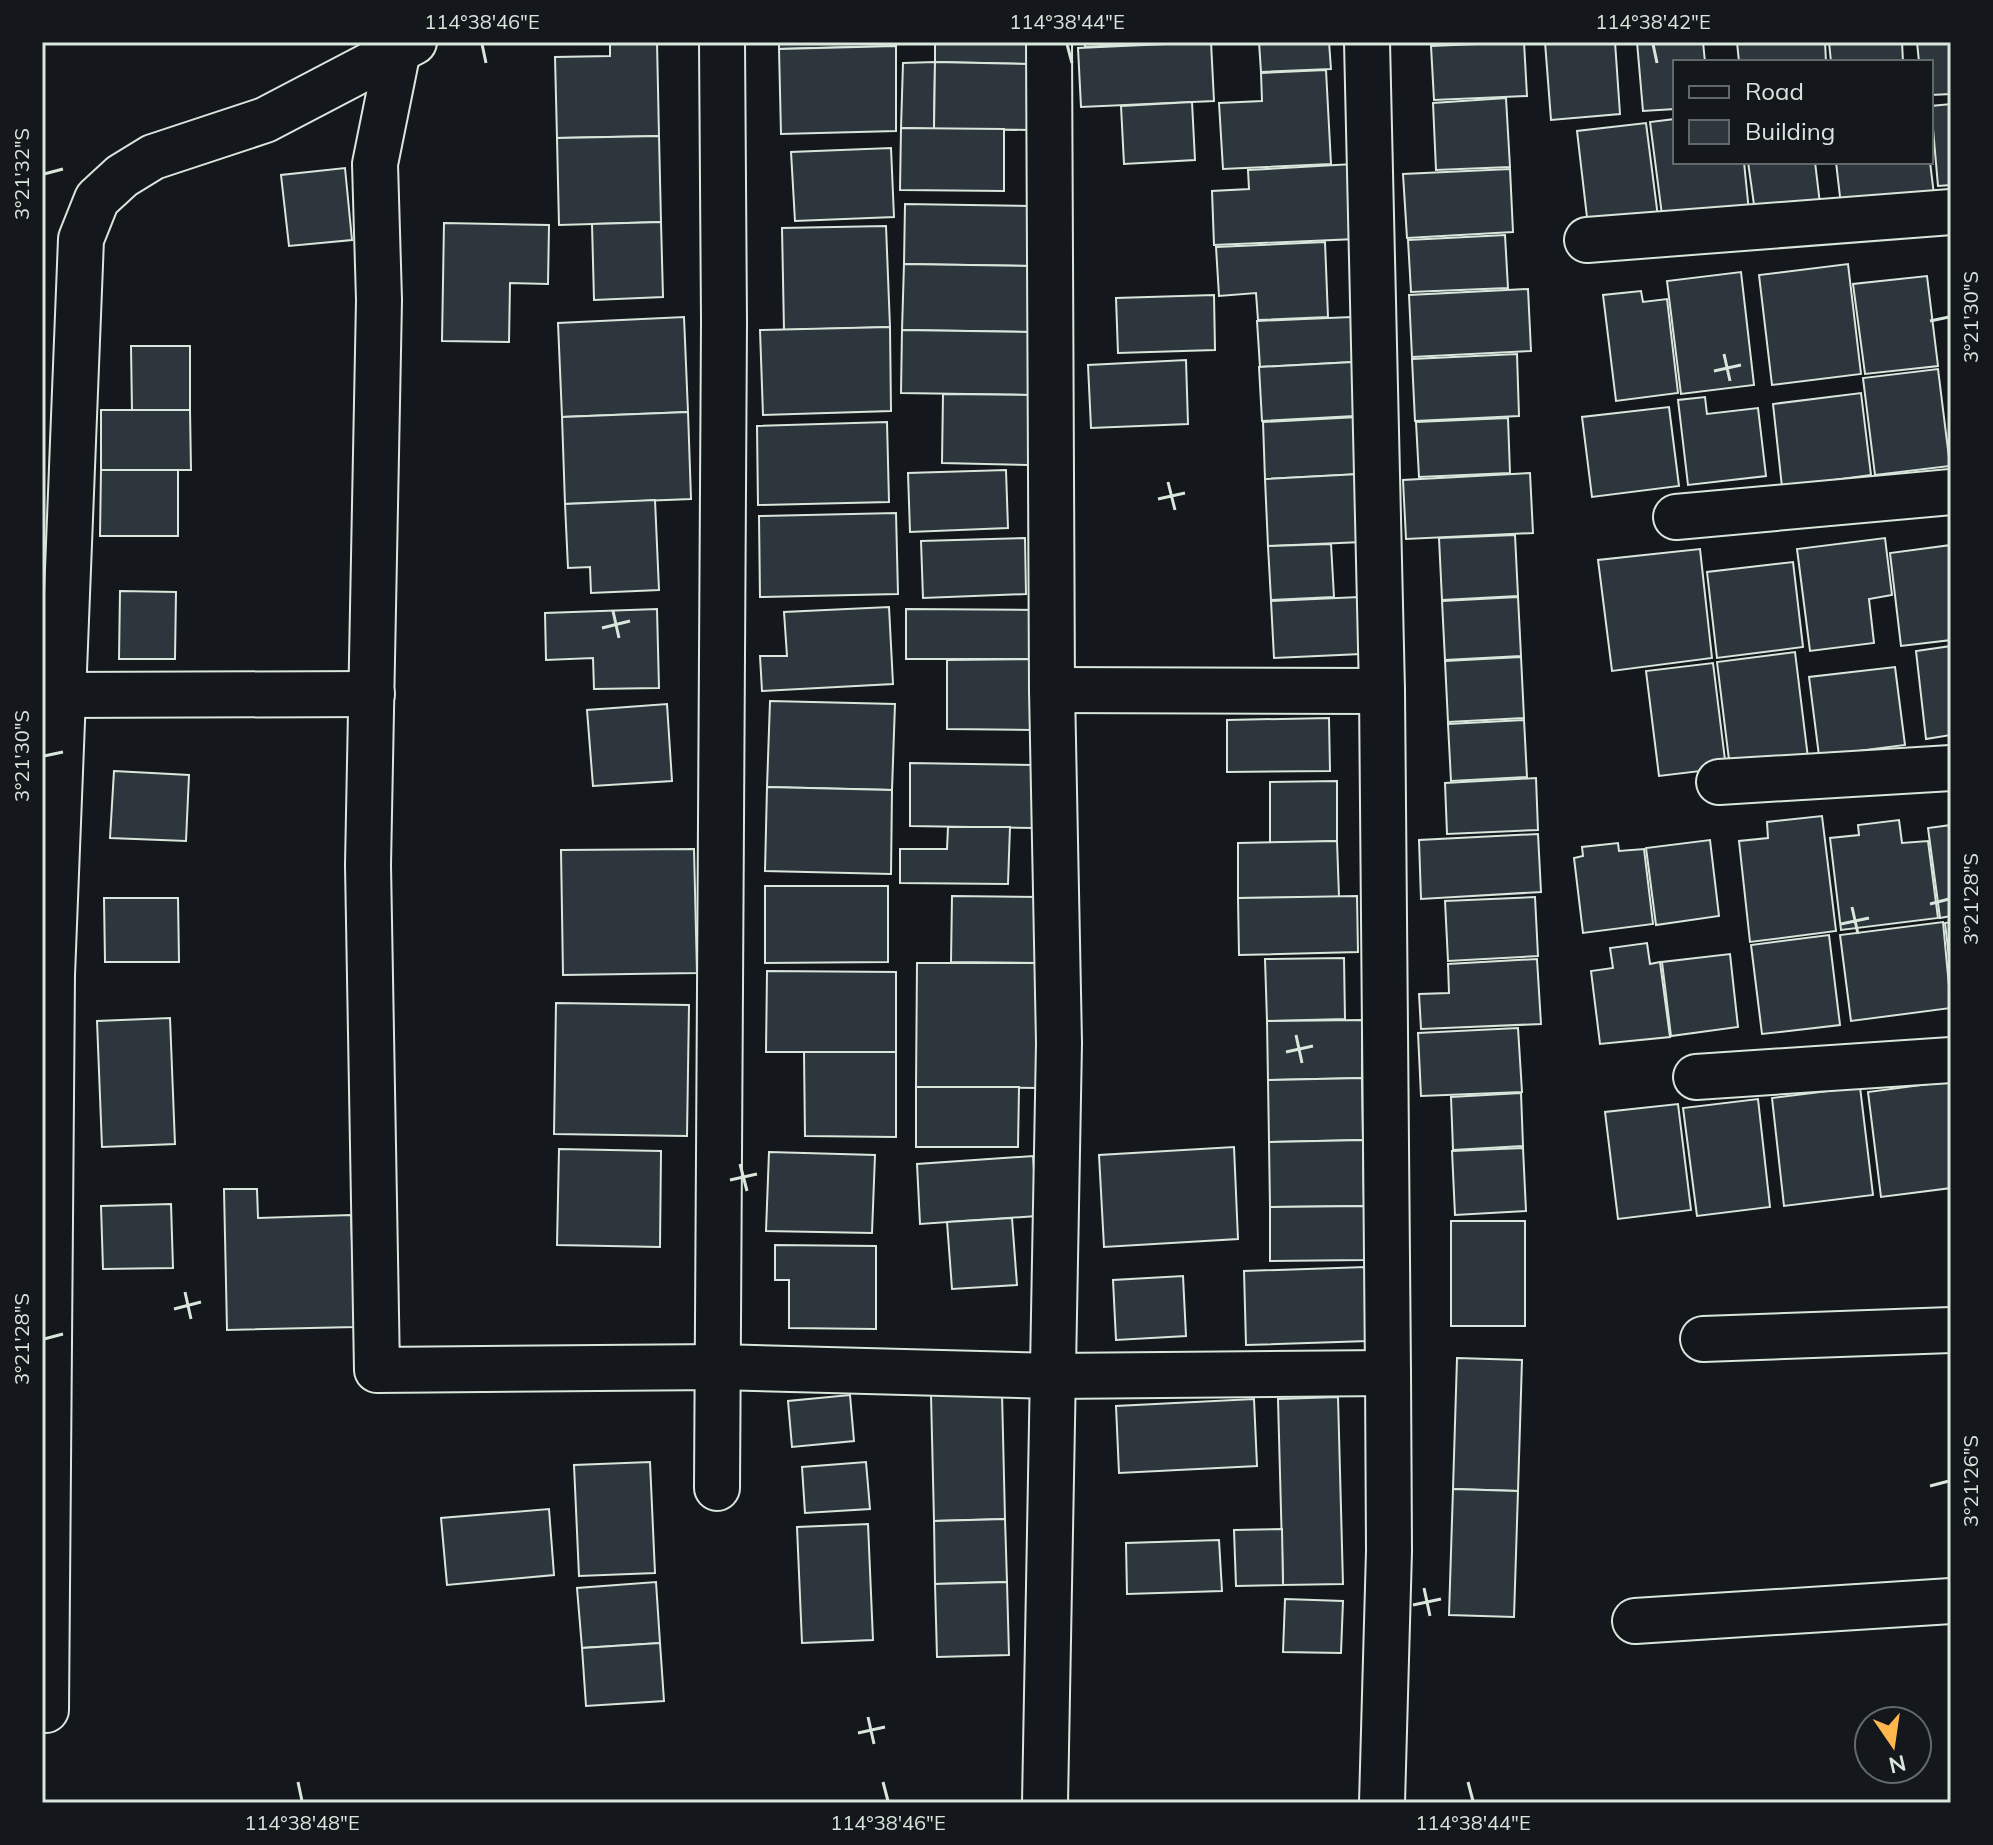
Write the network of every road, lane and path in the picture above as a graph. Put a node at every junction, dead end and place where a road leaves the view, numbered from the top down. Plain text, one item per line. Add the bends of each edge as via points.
1 (722, 42) edge
2 (1049, 42) edge
3 (1367, 42) edge
4 (406, 46) edge
5 (1951, 212) edge
6 (1587, 240) dead end
7 (1951, 492) edge
8 (1676, 517) dead end
9 (1052, 690) junction
10 (1382, 691) junction
11 (372, 694) junction
12 (62, 695) junction
13 (1951, 768) edge
14 (1719, 782) dead end
15 (1951, 1060) edge
16 (1696, 1077) dead end
17 (1951, 1330) edge
18 (1703, 1339) dead end
19 (718, 1367) junction
20 (1388, 1373) junction
21 (1054, 1376) junction
22 (717, 1488) dead end
23 (1951, 1601) edge
24 (1635, 1621) dead end
25 (46, 1710) dead end
26 (1045, 1803) edge
27 (1382, 1803) edge

1 - 19 street
2 - 9 street
3 - 10 street
4 - 11 street via 375,164 379,300
4 - 12 street via 265,120 153,157 97,199 81,239
5 - 6 street
7 - 8 street
9 - 10 street
9 - 21 street via 1059,1043
10 - 20 street
11 - 12 street
11 - 19 street via 368,865 377,1370
12 - 25 street via 52,975
13 - 14 street
15 - 16 street
17 - 18 street
19 - 21 street
19 - 22 street
20 - 21 street
20 - 27 street
21 - 26 street
23 - 24 street

